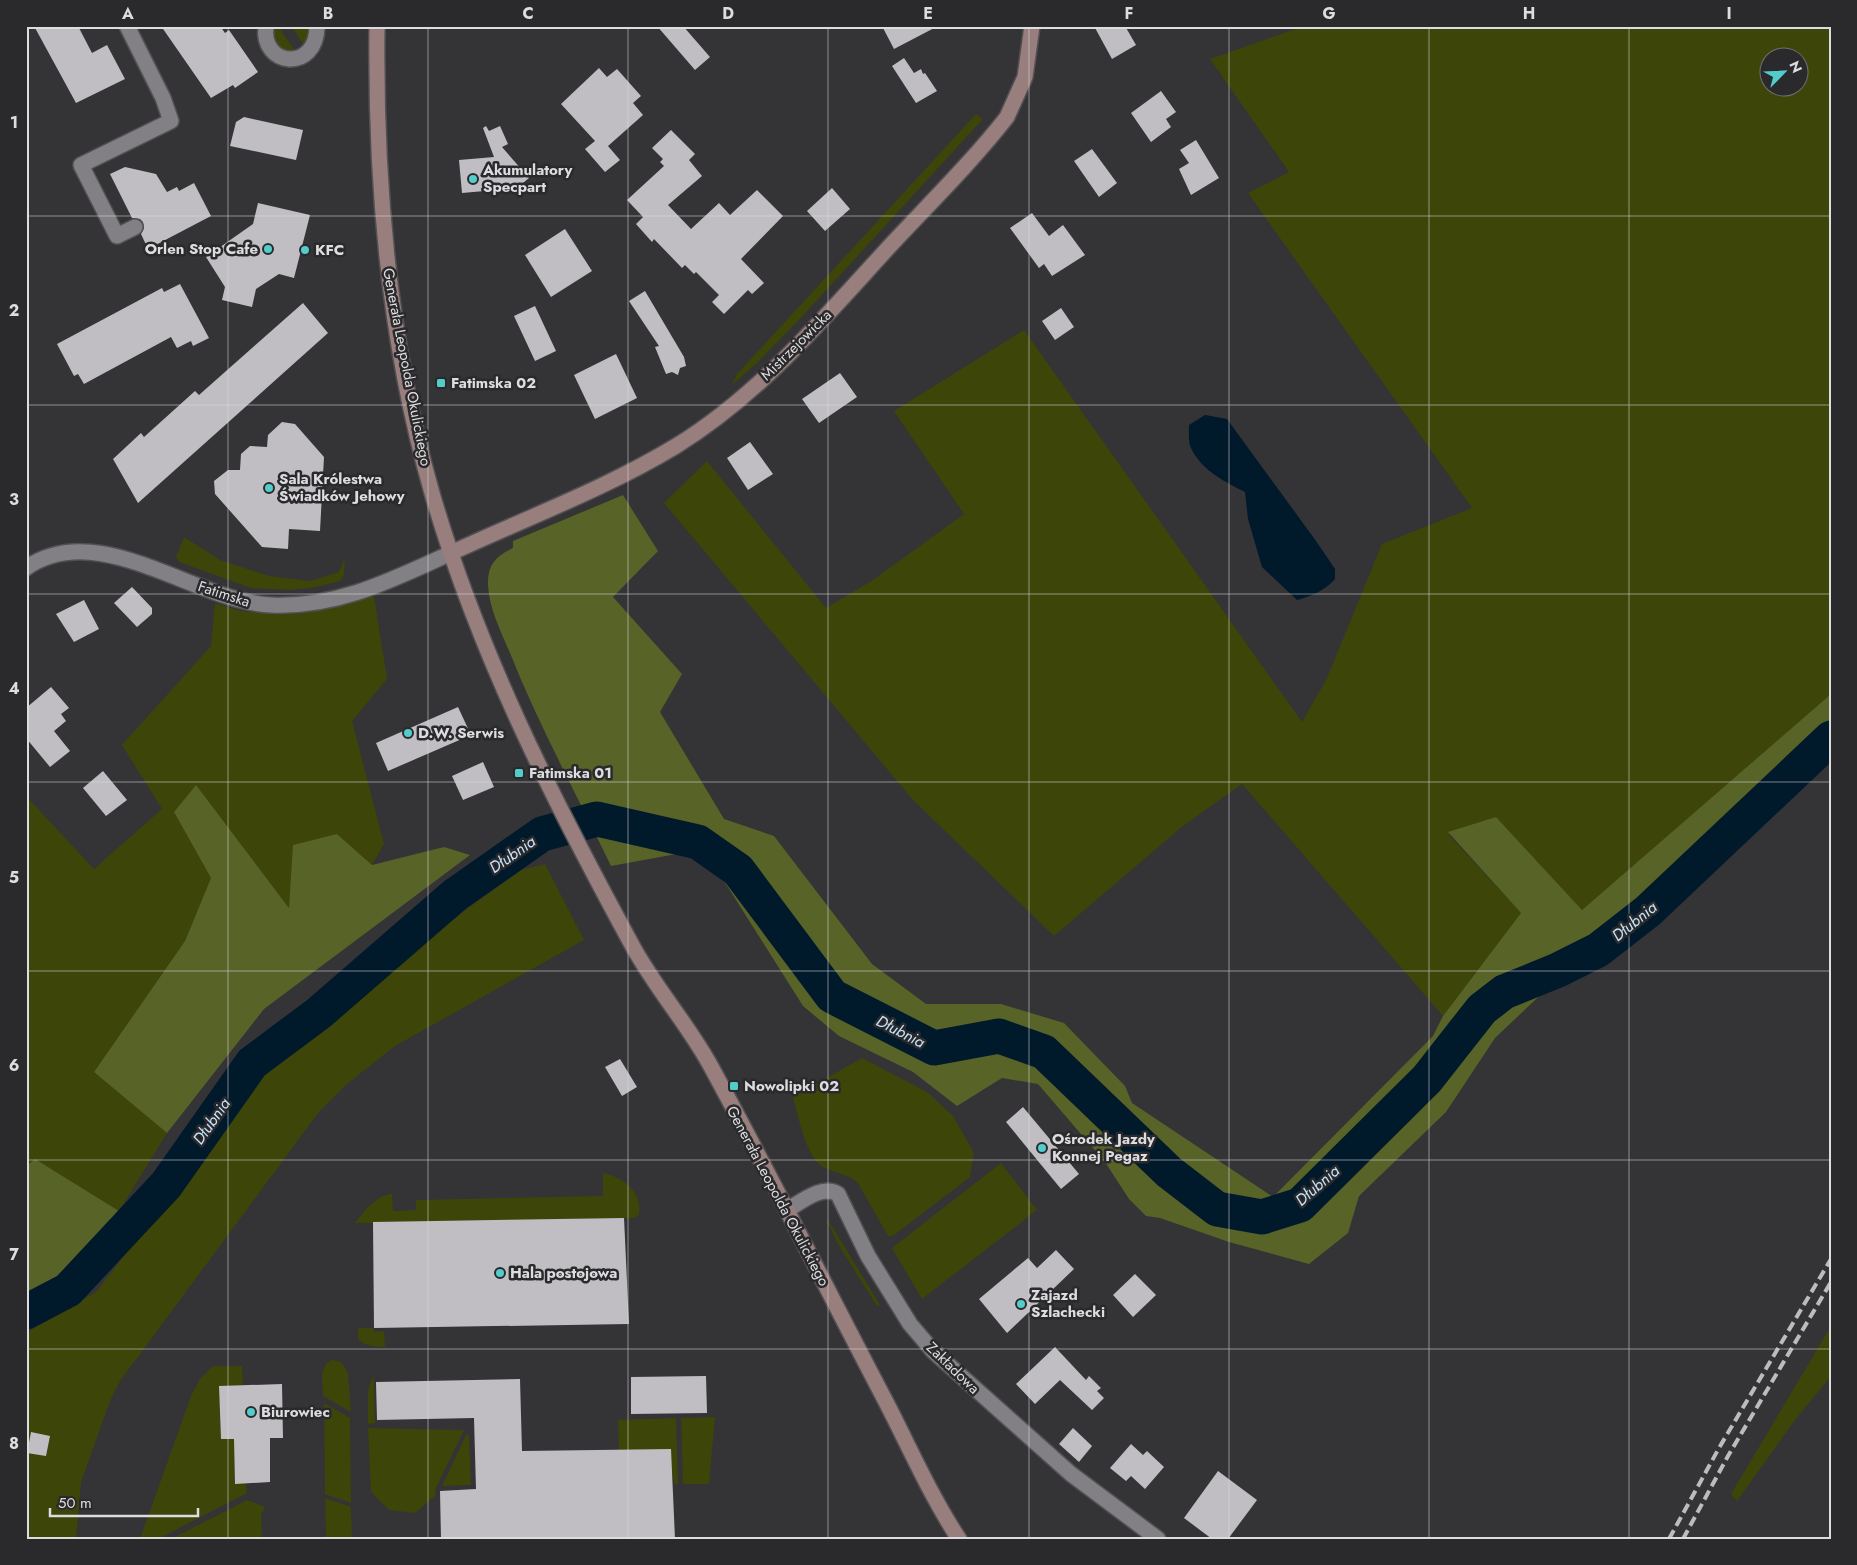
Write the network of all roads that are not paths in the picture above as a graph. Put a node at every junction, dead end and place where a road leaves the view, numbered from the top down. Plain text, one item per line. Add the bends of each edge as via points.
1 (127, 26) edge
2 (266, 26) edge
3 (317, 26) edge
4 (377, 26) edge
5 (1032, 26) edge
6 (135, 227) dead end
7 (451, 553) junction
8 (26, 568) edge
9 (787, 1210) junction
10 (958, 1539) edge
11 (1158, 1539) edge

1 - 6 street via 171,121 81,165 118,236
2 - 3 street via 269,48 278,56 291,59 310,50 316,41
4 - 7 main road, Generała Leopolda Okulickiego via 378,156 388,272 415,424 428,480
5 - 7 main road, Mistrzejowicka via 1025,77 1007,117 826,316 771,371 722,413 661,454 588,492
7 - 8 street, Fatimska via 347,597 283,606 240,601 141,565 98,554 56,554
7 - 9 main road, Generała Leopolda Okulickiego via 500,684 553,794 634,950 708,1060
9 - 10 main road, Generała Leopolda Okulickiego
9 - 11 street, Zakładowa via 822,1191 833,1190 838,1194 889,1291 910,1324 933,1351 1070,1474

